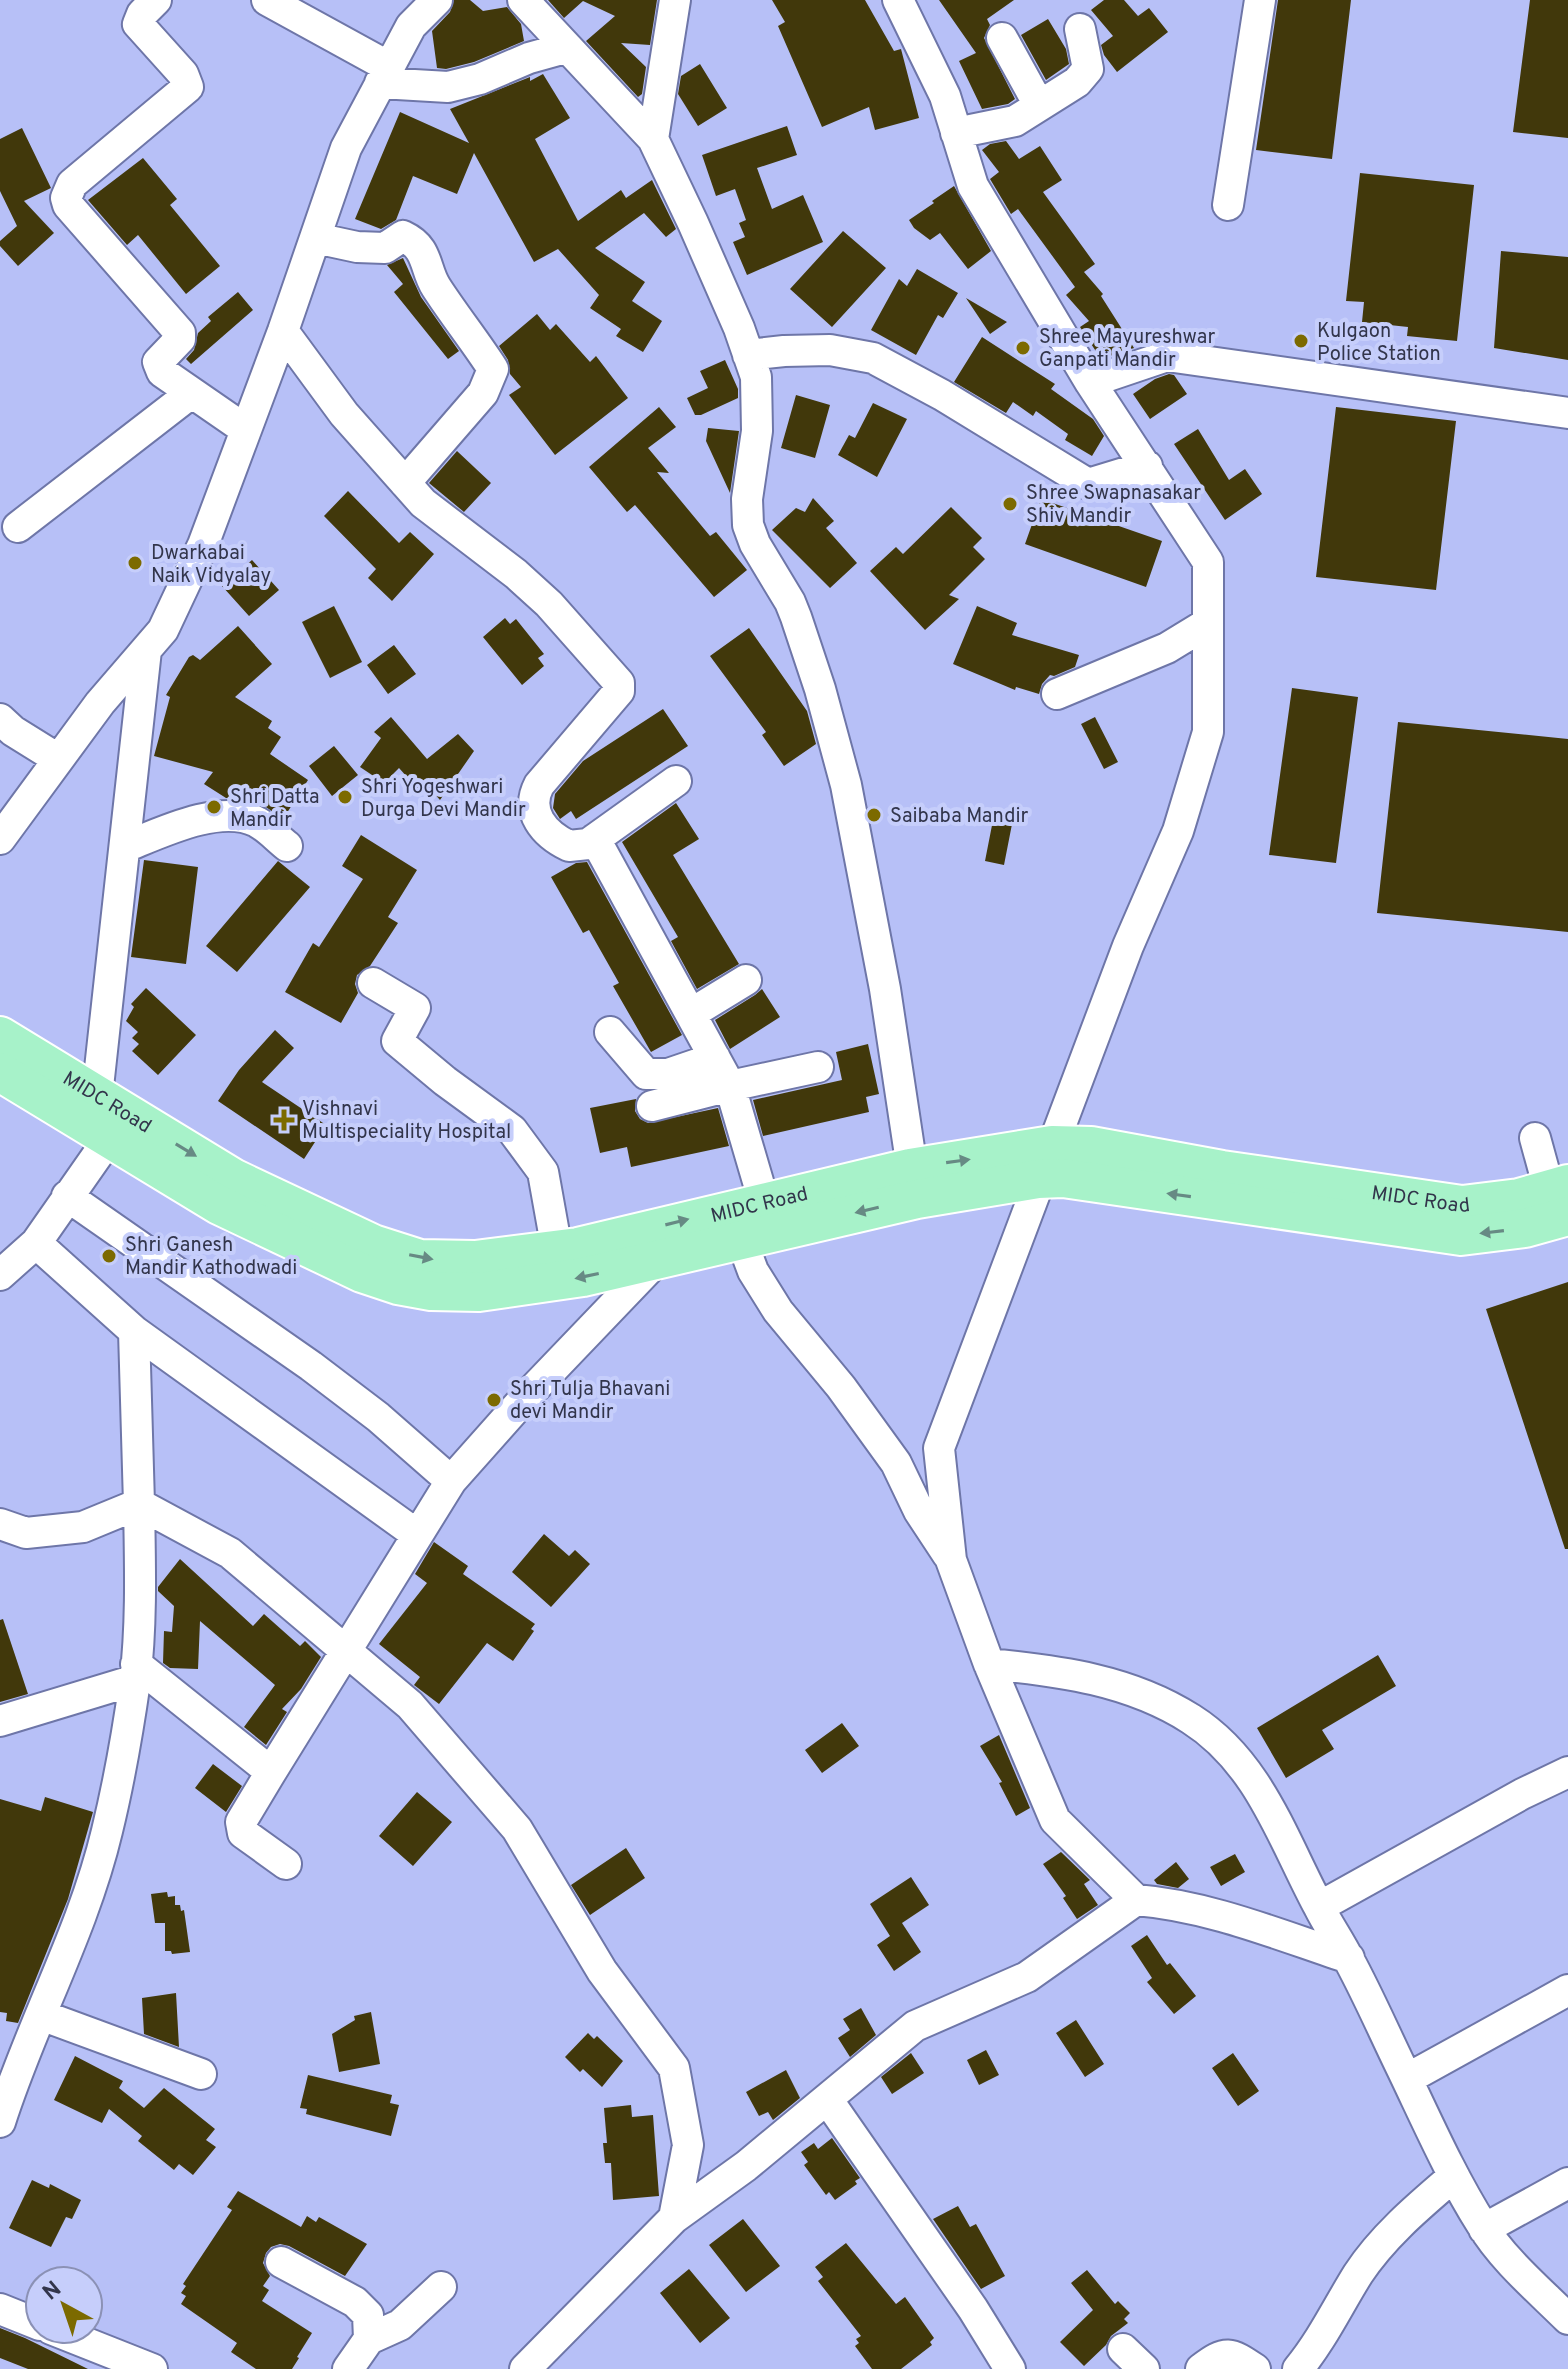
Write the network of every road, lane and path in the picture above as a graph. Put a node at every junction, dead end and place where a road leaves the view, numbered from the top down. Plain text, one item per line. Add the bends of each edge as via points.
1 (156, 0) edge
2 (267, 0) edge
3 (437, 0) edge
4 (523, 0) edge
5 (675, 0) edge
6 (1260, 0) edge
7 (902, 1) edge
8 (1080, 29) dead end
9 (1002, 38) dead end
10 (565, 48) junction
11 (385, 75) junction
12 (1039, 105) junction
13 (956, 133) junction
14 (653, 139) junction
15 (1228, 205) dead end
16 (315, 238) junction
17 (283, 331) junction
18 (748, 355) junction
19 (1090, 382) junction
20 (190, 394) junction
21 (1568, 413) edge
22 (246, 430) junction
23 (1147, 466) junction
24 (405, 483) junction
25 (18, 527) dead end
26 (1208, 623) junction
27 (146, 650) junction
28 (1057, 694) dead end
29 (0, 719) edge
30 (58, 759) junction
31 (676, 781) dead end
32 (0, 839) edge
33 (595, 839) junction
34 (287, 846) dead end
35 (125, 847) junction
36 (746, 980) dead end
37 (373, 983) dead end
38 (692, 1013) junction
39 (610, 1032) dead end
40 (0, 1036) edge
41 (715, 1058) junction
42 (818, 1067) dead end
43 (0, 1072) edge
44 (730, 1086) junction
45 (652, 1106) dead end
46 (110, 1117) junction
47 (1535, 1138) dead end
48 (1045, 1162) junction
49 (914, 1183) junction
50 (67, 1196) junction
51 (1562, 1196) edge
52 (745, 1217) junction
53 (36, 1243) junction
54 (557, 1250) junction
55 (659, 1258) junction
56 (0, 1275) edge
57 (134, 1331) junction
58 (451, 1481) junction
59 (139, 1504) junction
60 (0, 1524) edge
61 (416, 1534) junction
62 (951, 1560) junction
63 (347, 1649) junction
64 (989, 1664) junction
65 (135, 1672) junction
66 (0, 1721) edge
67 (271, 1772) junction
68 (1568, 1772) edge
69 (286, 1864) dead end
70 (1136, 1900) junction
71 (1319, 1907) junction
72 (1349, 1958) junction
73 (1568, 1990) edge
74 (41, 2015) junction
75 (201, 2074) dead end
76 (1407, 2079) junction
77 (827, 2099) junction
78 (0, 2122) edge
79 (1454, 2176) junction
80 (1568, 2183) edge
81 (674, 2218) junction
82 (1484, 2229) junction
83 (281, 2262) dead end
84 (441, 2287) dead end
85 (0, 2309) edge
86 (24, 2319) edge
87 (1568, 2319) edge
88 (369, 2339) junction
89 (74, 2345) edge
90 (93, 2358) edge
91 (152, 2369) edge
92 (348, 2369) edge
93 (525, 2369) edge
94 (1010, 2369) edge
95 (1201, 2369) edge
96 (1255, 2369) edge
97 (1298, 2369) edge

1 - 20 street via 138,24 183,74 188,87 72,184 66,198 180,333 158,362
2 - 11 street
3 - 11 street via 411,26
4 - 10 street
5 - 14 street
6 - 15 street
7 - 13 street
8 - 12 street via 1088,69
9 - 12 street
10 - 11 street via 448,87
10 - 14 street
11 - 16 street via 346,148
12 - 13 street via 1015,121
13 - 19 street via 973,186
14 - 18 street
16 - 17 street
16 - 24 street via 385,248 403,236 412,241 428,262 433,283 493,369 483,393
17 - 22 street
17 - 24 street via 336,405
18 - 23 street via 830,350 873,358 1088,484
18 - 49 street via 756,377 757,431 748,525 796,617 846,785 885,989
19 - 21 street via 1167,356
19 - 23 street
20 - 22 street
20 - 25 street
22 - 27 street via 203,545 163,630
23 - 26 street via 1208,562
24 - 33 street via 549,604 618,682 619,691 535,793 536,816 550,834 569,846
26 - 28 street via 1167,648
26 - 48 street via 1208,732 1178,831
27 - 30 street
27 - 35 street
29 - 30 street
30 - 32 street
31 - 33 street
33 - 38 street
34 - 35 street via 255,821 228,817 198,819
35 - 46 street
36 - 38 street
37 - 54 street via 415,1008 397,1041 512,1130 543,1172
38 - 41 street
39 - 41 street via 646,1074 668,1074
40 - 46 main road, MIDC Road
41 - 44 street
42 - 44 street
43 - 46 main road, MIDC Road
44 - 45 street
44 - 52 street
46 - 50 street
46 -> 54 main road, MIDC Road via 373,1244 420,1259 475,1260
55 -> 46 main road, MIDC Road via 583,1277 479,1292 398,1285 219,1205
47 - 51 street
48 - 49 main road, MIDC Road
48 - 51 main road, MIDC Road via 1091,1146 1236,1187 1462,1205
48 - 62 street via 939,1448
49 - 52 main road, MIDC Road
50 - 53 street
50 - 58 street via 311,1366
54 -> 52 main road, MIDC Road
52 - 55 main road, MIDC Road
52 - 62 street via 753,1271 896,1463
53 - 56 street
53 - 57 street
55 - 58 street
57 - 59 street
57 - 61 street
58 - 61 street
59 - 60 street via 83,1527 26,1533
59 - 63 street via 230,1553
59 - 65 street
61 - 63 street
62 - 64 street
63 - 67 street
63 - 81 street via 410,1705 517,1829 602,1971 674,2068 688,2145
64 - 70 street via 1055,1820
64 - 71 street via 1109,1683 1193,1720 1253,1779
65 - 66 street
65 - 67 street
65 - 74 street via 107,1831
67 - 69 street via 241,1822 243,1833
68 - 71 street
70 - 72 street via 1222,1915
70 - 77 street via 1027,1977 915,2026
71 - 72 street
72 - 76 street
73 - 76 street
74 - 75 street
74 - 78 street
76 - 79 street
77 - 81 street
77 - 94 street
79 - 82 street
79 - 97 street via 1377,2248
80 - 82 street
81 - 93 street
82 - 87 street
83 - 88 street via 355,2302 368,2315
84 - 88 street via 400,2325
85 - 86 street
88 - 92 street
89 - 90 street
90 - 91 street
95 - 96 street via 1228,2354

